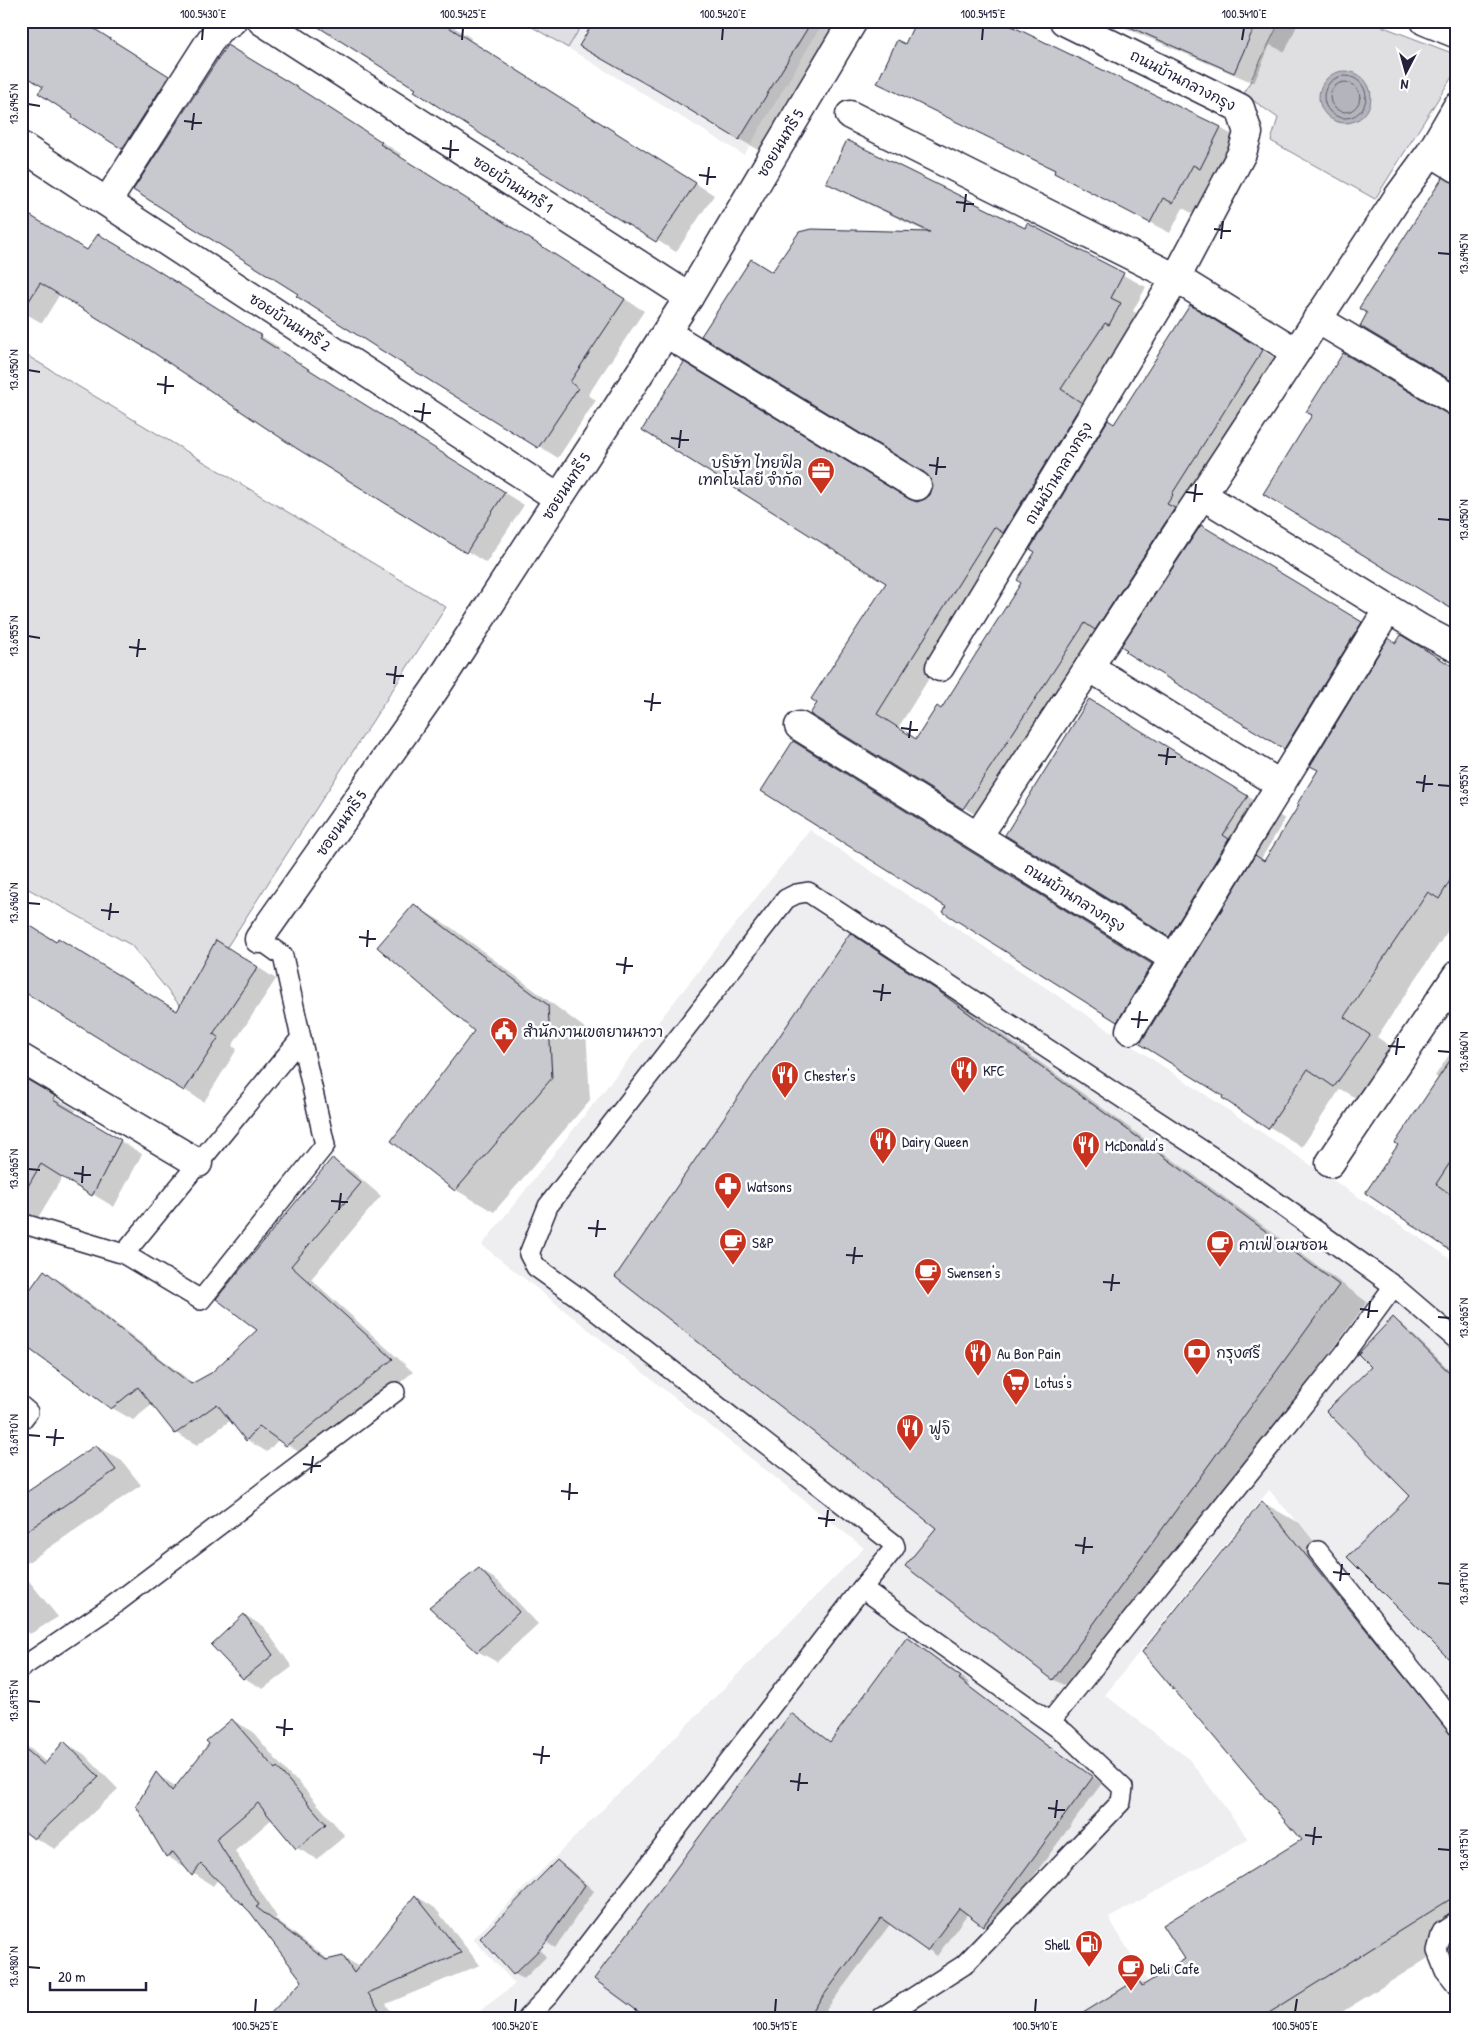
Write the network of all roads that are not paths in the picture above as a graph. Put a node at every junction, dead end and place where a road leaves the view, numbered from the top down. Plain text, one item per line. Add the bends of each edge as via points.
1 (232, 21) edge
2 (262, 21) edge
3 (853, 21) edge
4 (1064, 21) edge
5 (1425, 21) edge
6 (1457, 34) edge
7 (1457, 107) edge
8 (850, 115) dead end
9 (21, 146) edge
10 (1431, 152) junction
11 (1457, 168) edge
12 (107, 202) junction
13 (1176, 278) junction
14 (689, 297) junction
15 (1317, 319) junction
16 (666, 333) junction
17 (1296, 352) junction
18 (1457, 402) edge
19 (917, 486) dead end
20 (1202, 495) junction
21 (558, 498) junction
22 (1388, 609) junction
23 (1457, 648) edge
24 (1089, 667) junction
25 (940, 668) dead end
26 (799, 726) dead end
27 (1281, 785) junction
28 (978, 836) junction
29 (259, 939) joint
30 (1173, 958) junction
31 (1457, 975) edge
32 (1130, 1030) dead end
33 (301, 1038) junction
34 (21, 1058) edge
35 (198, 1163) junction
36 (1330, 1163) dead end
37 (21, 1223) edge
38 (124, 1254) junction
39 (1394, 1286) junction
40 (1457, 1340) edge
41 (395, 1392) dead end
42 (21, 1406) edge
43 (21, 1421) edge
44 (1318, 1551) dead end
45 (862, 1588) junction
46 (21, 1668) edge
47 (1050, 1722) junction
48 (1457, 1726) edge
49 (1457, 1922) edge
50 (1457, 1986) edge
51 (527, 2018) edge
52 (881, 2018) edge

1 - 12 street via 210,41
2 - 14 street, ซอยบ้านนทรี 1
3 - 14 street, ซอยนนทรี 5
4 - 13 street, ถนนบ้านกลางกรุง via 1240,108 1248,133 1242,153
5 - 6 street
7 - 10 street
8 - 13 street
9 - 12 street, ซอยบ้านนทรี 2
10 - 11 street
10 - 15 street
12 - 21 street, ซอยบ้านนทรี 2
13 - 17 street
13 - 25 street, ถนนบ้านกลางกรุง
14 - 16 street, ซอยนนทรี 5
15 - 17 street
15 - 18 street
16 - 19 street
16 - 21 street, ซอยนนทรี 5
17 - 20 street
20 - 22 street
20 - 24 street
21 - 29 street, ซอยนนทรี 5 via 435,690
22 - 23 street
22 - 27 street
24 - 27 street
24 - 28 street
26 - 28 street, ถนนบ้านกลางกรุง
27 - 30 street
28 - 30 street, ถนนบ้านกลางกรุง
29 - 33 lane via 283,956
30 - 32 street
31 - 36 street
33 - 35 lane
33 - 38 lane via 325,1145 201,1300
34 - 35 street
35 - 38 lane
37 - 38 lane
39 - 40 lane
39 - 45 lane via 1226,1166 808,892 786,899 548,1206 529,1254 536,1267 894,1544 893,1550
39 - 47 lane via 1338,1362
41 - 46 lane via 111,1607
42 - 43 lane via 28,1412
44 - 48 lane
45 - 47 lane
45 - 51 lane via 549,1995
47 - 52 lane via 1123,1788 1121,1802 964,1965
49 - 50 lane via 1442,1932 1437,1951 1445,1971

